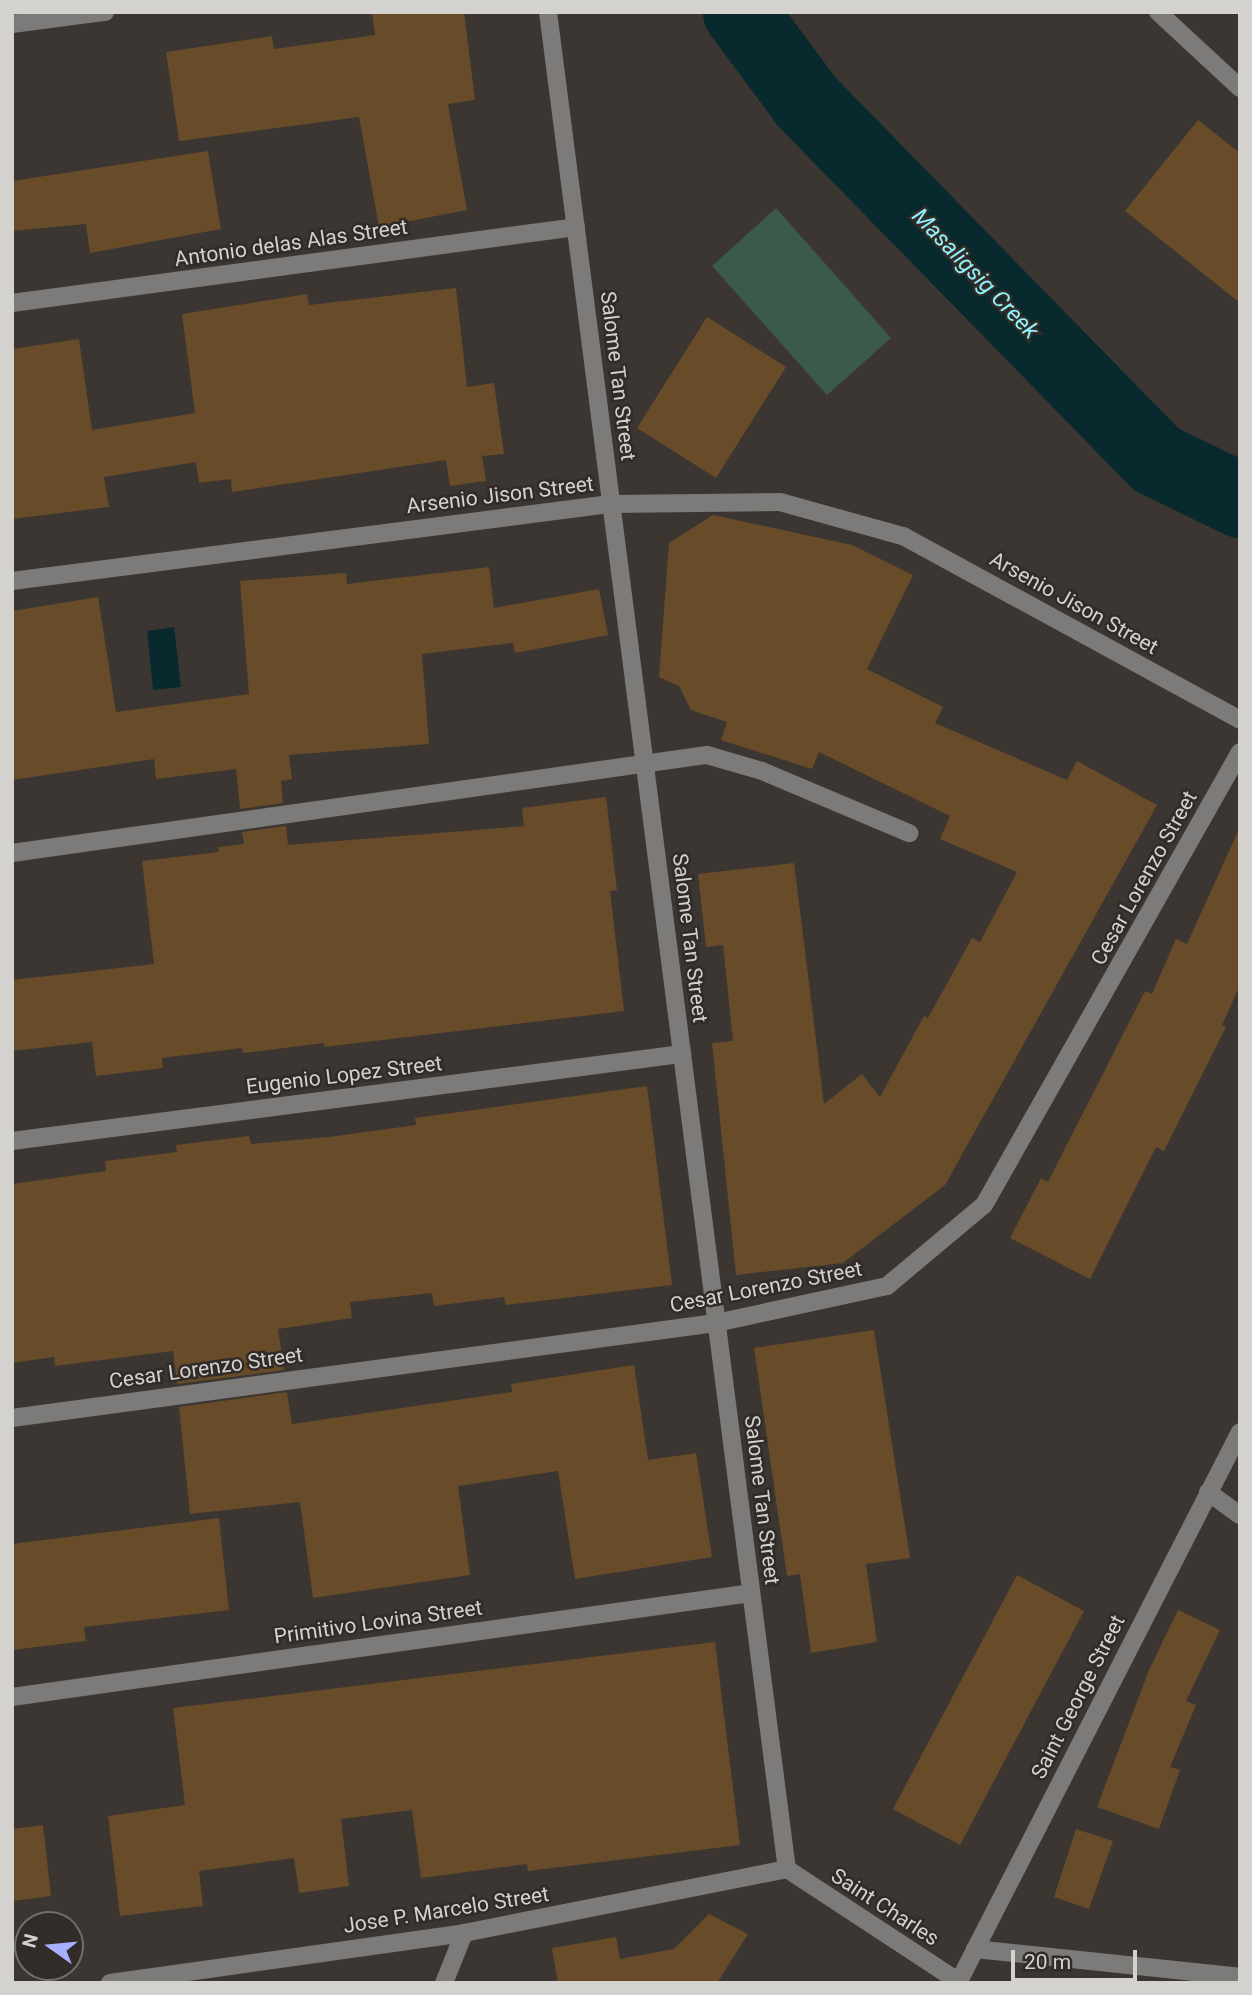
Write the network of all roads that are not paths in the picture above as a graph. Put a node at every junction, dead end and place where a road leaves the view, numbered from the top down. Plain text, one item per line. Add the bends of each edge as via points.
1 (105, 12) edge
2 (548, 12) edge
3 (1158, 12) edge
4 (12, 24) edge
5 (1240, 88) edge
6 (576, 227) junction
7 (12, 303) edge
8 (611, 504) junction
9 (12, 581) edge
10 (1240, 720) edge
11 (1240, 752) edge
12 (645, 766) junction
13 (909, 833) dead end
14 (12, 853) edge
15 (682, 1054) junction
16 (12, 1140) edge
17 (716, 1322) junction
18 (12, 1418) edge
19 (1240, 1432) edge
20 (1208, 1492) junction
21 (1240, 1515) edge
22 (751, 1593) junction
23 (12, 1697) edge
24 (787, 1870) junction
25 (464, 1933) junction
26 (975, 1949) junction
27 (1240, 1977) edge
28 (958, 1982) edge
29 (110, 1983) edge
30 (444, 1983) edge

1 - 4 street
2 - 6 street, Salome Tan Street
3 - 5 street
6 - 7 street, Antonio delas Alas Street
6 - 8 street, Salome Tan Street
8 - 9 street, Arsenio Jison Street
8 - 10 street, Arsenio Jison Street via 780,502 903,536
8 - 12 street, Salome Tan Street
11 - 17 street, Cesar Lorenzo Street via 984,1205 887,1286
12 - 13 street via 706,755 762,771
12 - 14 street
12 - 15 street, Salome Tan Street
15 - 16 street, Eugenio Lopez Street
15 - 17 street, Salome Tan Street
17 - 18 street, Cesar Lorenzo Street
17 - 22 street, Salome Tan Street
19 - 20 street, Saint George Street
20 - 21 street
20 - 26 street, Saint George Street
22 - 23 street, Primitivo Lovina Street
22 - 24 street, Salome Tan Street
24 - 25 street, Jose P. Marcelo Street
24 - 28 street, Saint Charles
25 - 29 street, Jose P. Marcelo Street
25 - 30 street
26 - 27 street
26 - 28 street, Saint George Street

